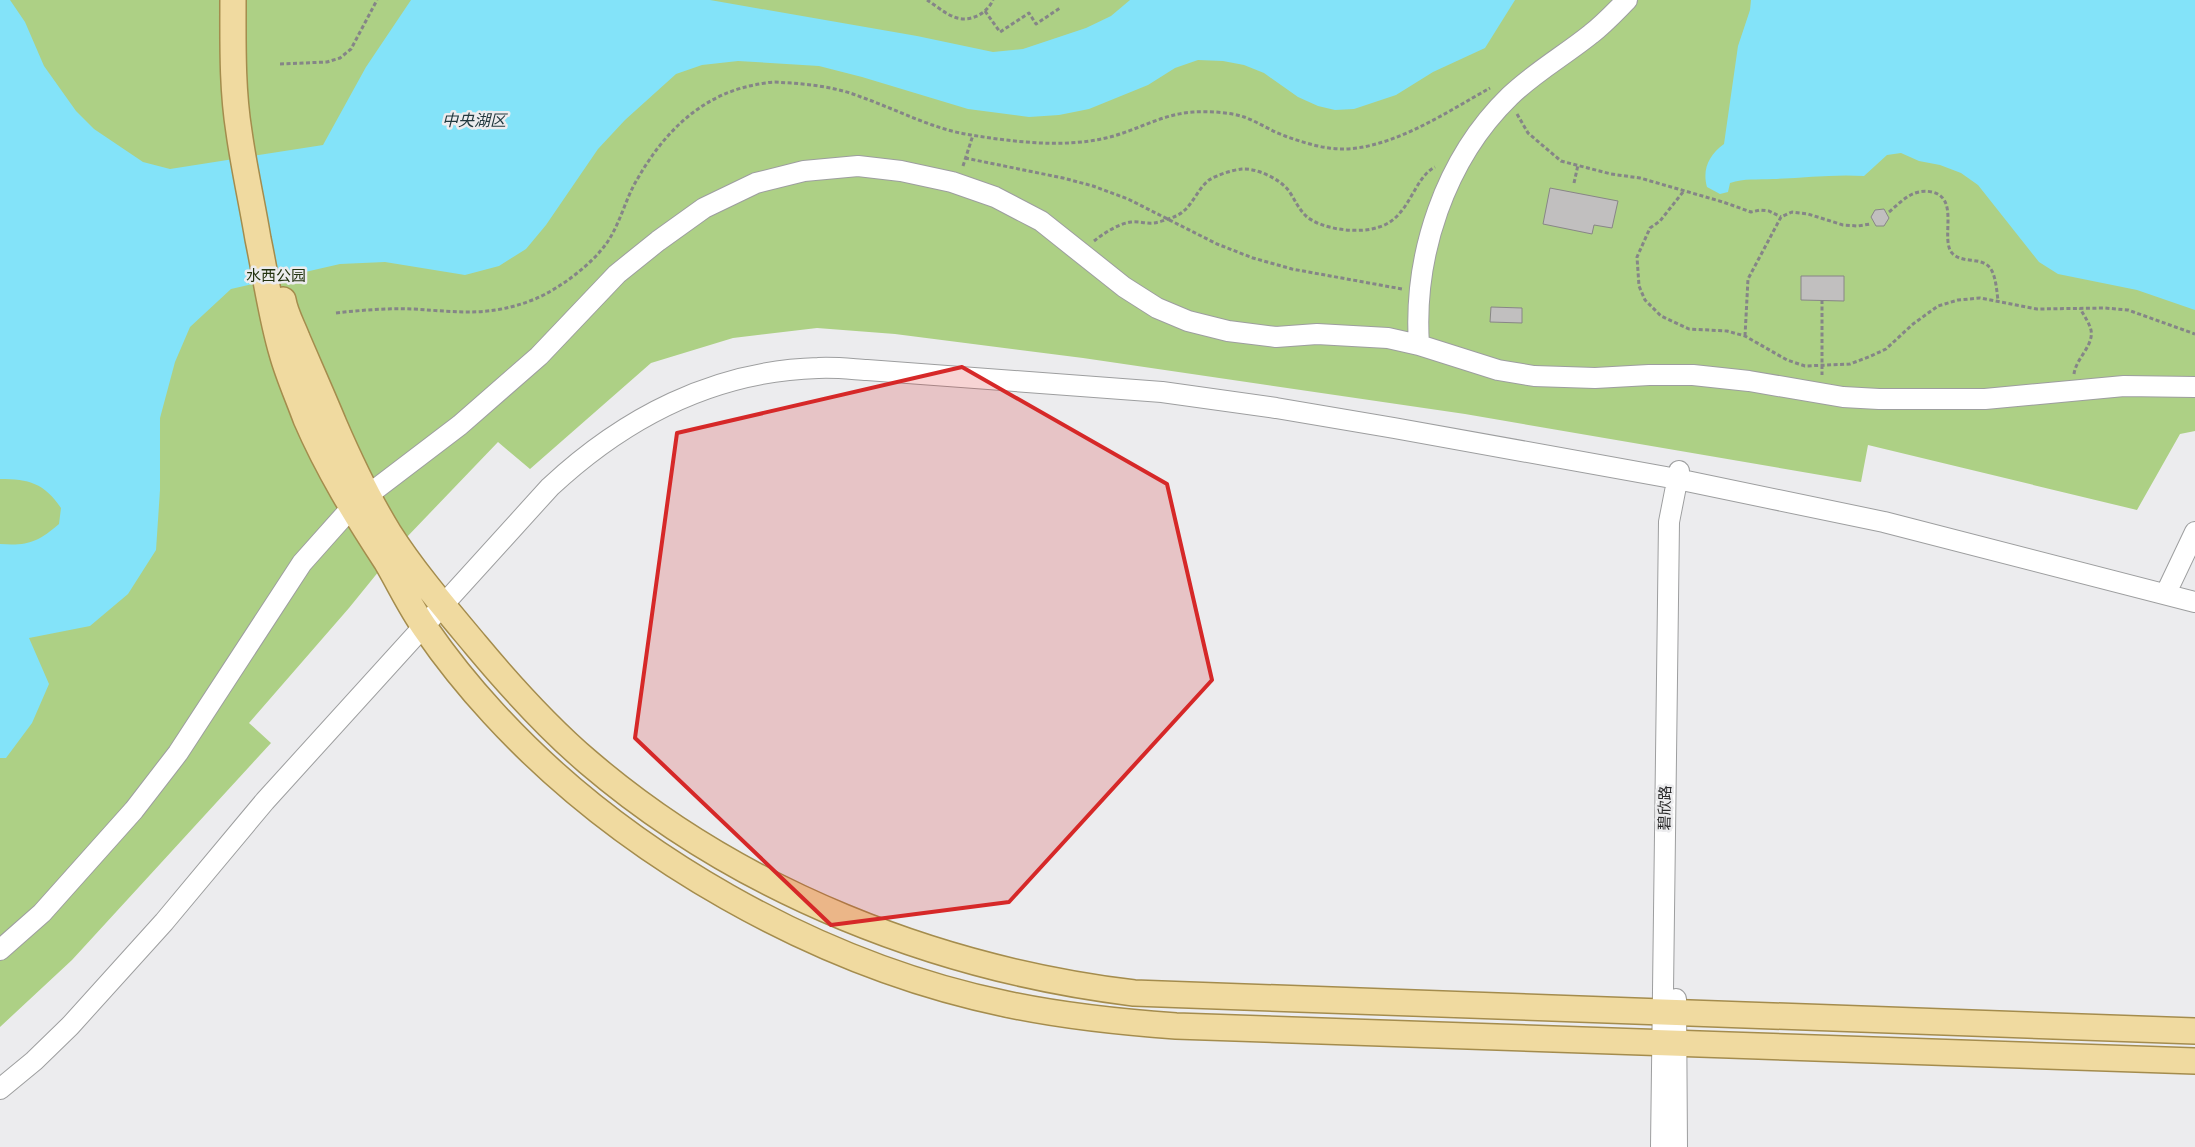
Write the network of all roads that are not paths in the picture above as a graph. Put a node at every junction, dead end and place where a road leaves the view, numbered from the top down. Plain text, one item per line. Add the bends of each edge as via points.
1 (233, 0) edge
2 (249, 0) edge
3 (1627, 0) edge
4 (245, 130) junction
5 (1419, 345) junction
6 (2195, 387) edge
7 (1684, 476) junction
8 (359, 501) junction
9 (2195, 532) edge
10 (2168, 589) junction
11 (2195, 591) edge
12 (439, 601) junction
13 (2195, 602) edge
14 (421, 622) junction
15 (0, 950) edge
16 (1670, 1011) junction
17 (2195, 1031) edge
18 (1669, 1043) junction
19 (2195, 1061) edge
20 (0, 1074) edge
21 (0, 1088) edge
22 (1661, 1147) edge
23 (1677, 1147) edge

1 - 4 main road via 233,74
2 - 4 main road via 249,85
3 - 5 street via 1592,34 1540,70 1510,96 1476,134 1461,157 1442,199 1426,250 1417,322
4 - 8 main road via 278,306 282,353 307,421
5 - 6 street via 1498,370 1534,376 1694,375 1843,397 1985,398 2124,386
5 - 8 street via 1350,335 1276,337 1212,327 1157,308 1124,287 1041,221 995,197 901,171 858,166 804,171 756,183 704,208 617,274 539,356 460,424
7 - 10 street
7 - 12 street via 1162,392 867,370 818,368 777,371 699,390 662,406 600,443 544,493
7 - 16 street, 碧欣路 via 1679,523 1674,971
8 - 12 main road via 388,531
8 - 14 main road via 387,563
8 - 15 street via 302,563 178,753 134,810 42,913
9 - 10 street
10 - 11 street
10 - 13 street
12 - 14 street
12 - 16 main road via 516,693 551,728 589,763 678,829 804,900 913,943 1030,976 1134,993
14 - 18 main road via 492,712 536,757 639,841 747,908 833,948 897,973 1005,1004 1116,1022
14 - 20 street via 235,821 73,1008
14 - 21 street via 164,922 70,1026
16 - 17 main road
16 - 18 street, 碧欣路
18 - 19 main road
18 - 22 street, 碧欣路
18 - 23 street, 碧欣路

